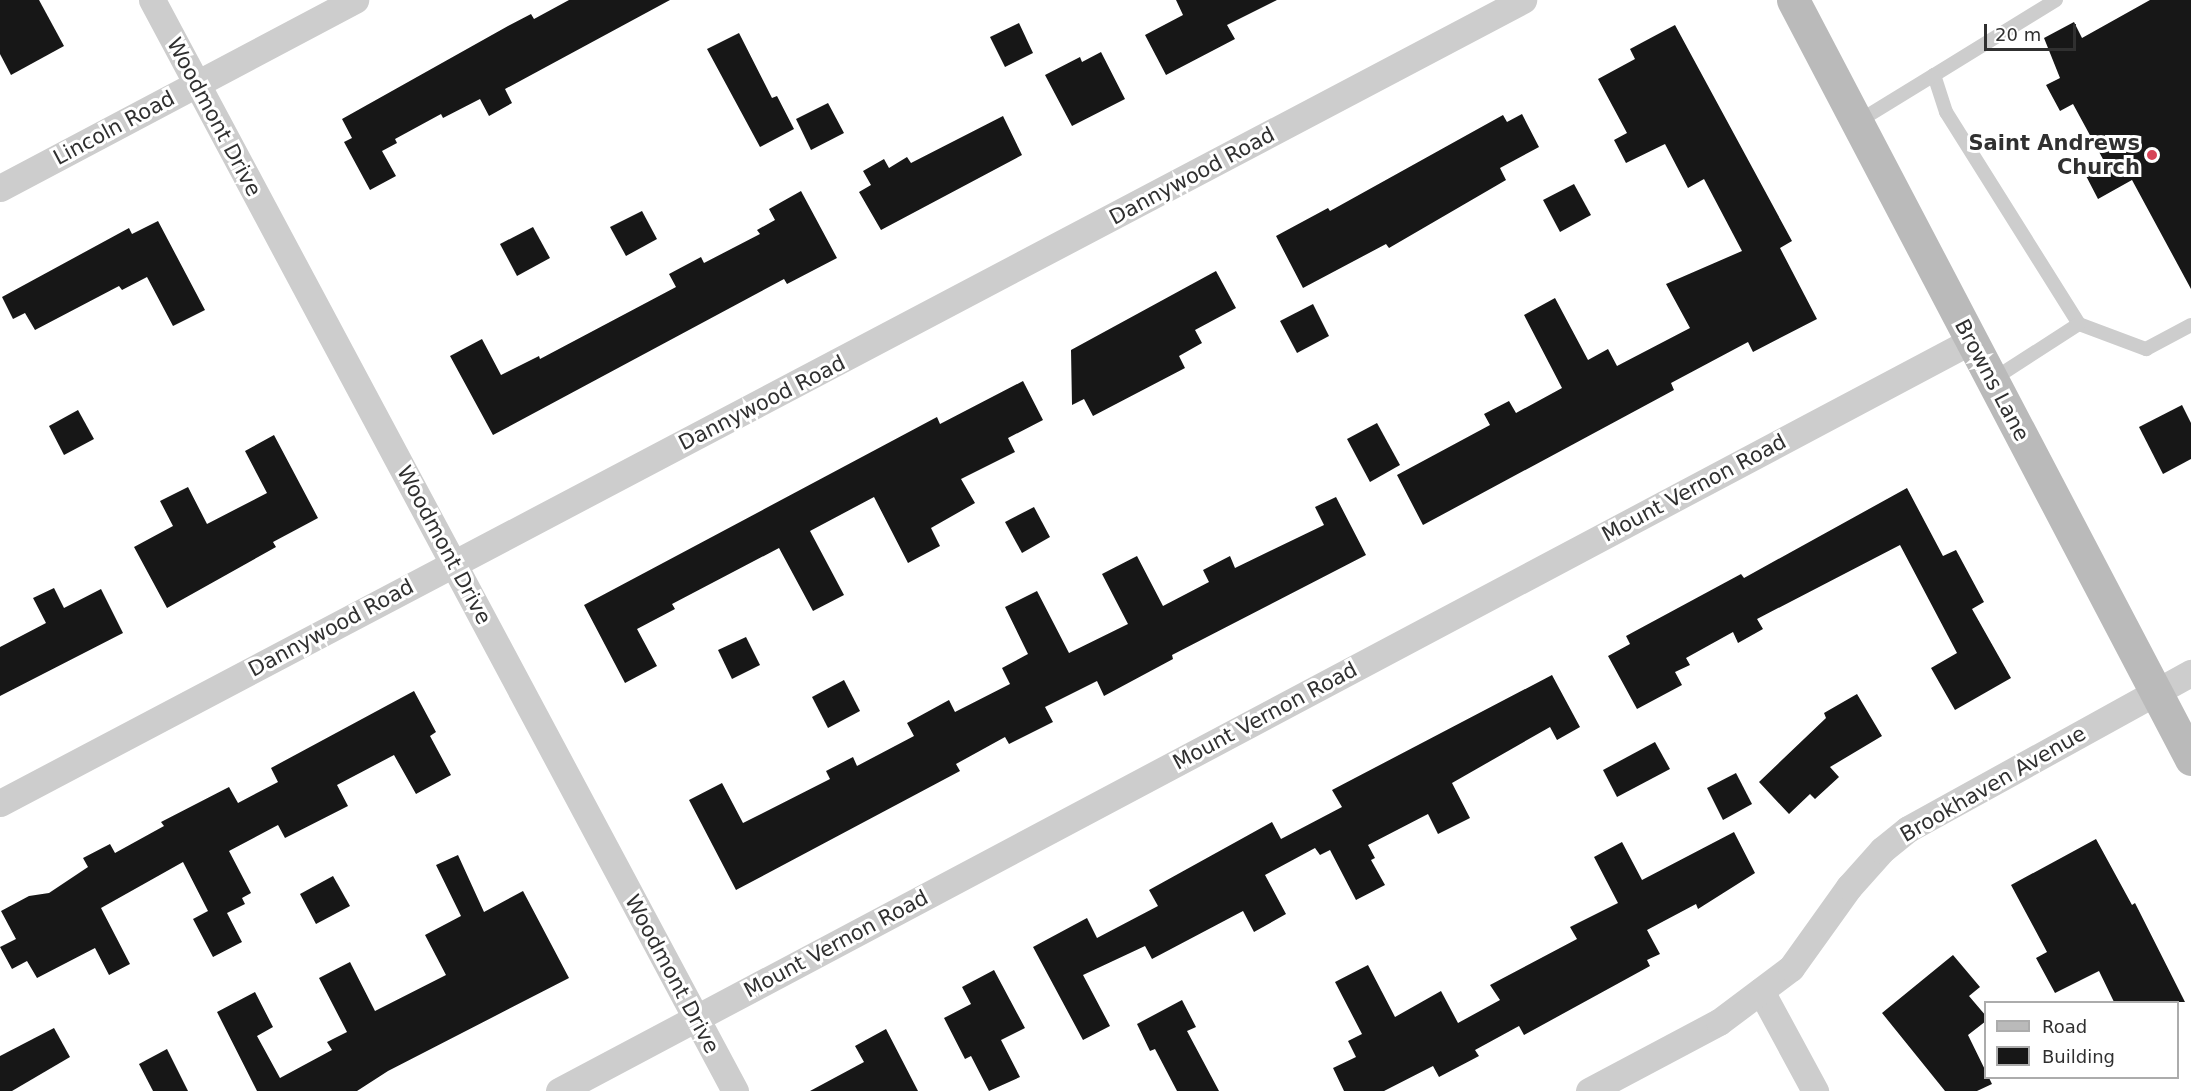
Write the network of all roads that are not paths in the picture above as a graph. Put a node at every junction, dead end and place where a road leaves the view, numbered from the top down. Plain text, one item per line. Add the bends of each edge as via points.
1 (152, 0) edge
2 (355, 0) edge
3 (1522, 0) edge
4 (1793, 0) edge
5 (2056, 0) edge
6 (1934, 75) junction
7 (196, 84) junction
8 (1859, 122) junction
9 (0, 188) edge
10 (2079, 324) junction
11 (2191, 325) edge
12 (1971, 341) junction
13 (1992, 380) junction
14 (453, 563) junction
15 (2191, 673) edge
16 (2153, 692) junction
17 (2191, 759) edge
18 (0, 803) edge
19 (1761, 991) junction
20 (696, 1019) junction
21 (559, 1091) edge
22 (735, 1091) edge
23 (1589, 1091) edge
24 (1815, 1091) edge

1 - 7 street, Woodmont Drive
2 - 7 street, Lincoln Road
3 - 14 street, Dannywood Road
4 - 8 street, Browns Lane
5 - 6 lane
6 - 8 lane
6 - 10 lane via 1946,112
7 - 9 street, Lincoln Road
7 - 14 street, Woodmont Drive
8 - 12 street, Browns Lane
10 - 11 lane via 2146,348
10 - 13 lane
12 - 13 street, Browns Lane
12 - 20 street, Mount Vernon Road
13 - 16 street, Browns Lane
14 - 18 street, Dannywood Road
14 - 20 street, Woodmont Drive
15 - 16 street, Brookhaven Avenue
16 - 17 street, Browns Lane
16 - 19 street, Brookhaven Avenue via 1908,829 1882,850 1849,888 1791,968
19 - 23 street, Brookhaven Avenue via 1719,1022
19 - 24 street
20 - 21 street, Mount Vernon Road
20 - 22 street, Woodmont Drive

